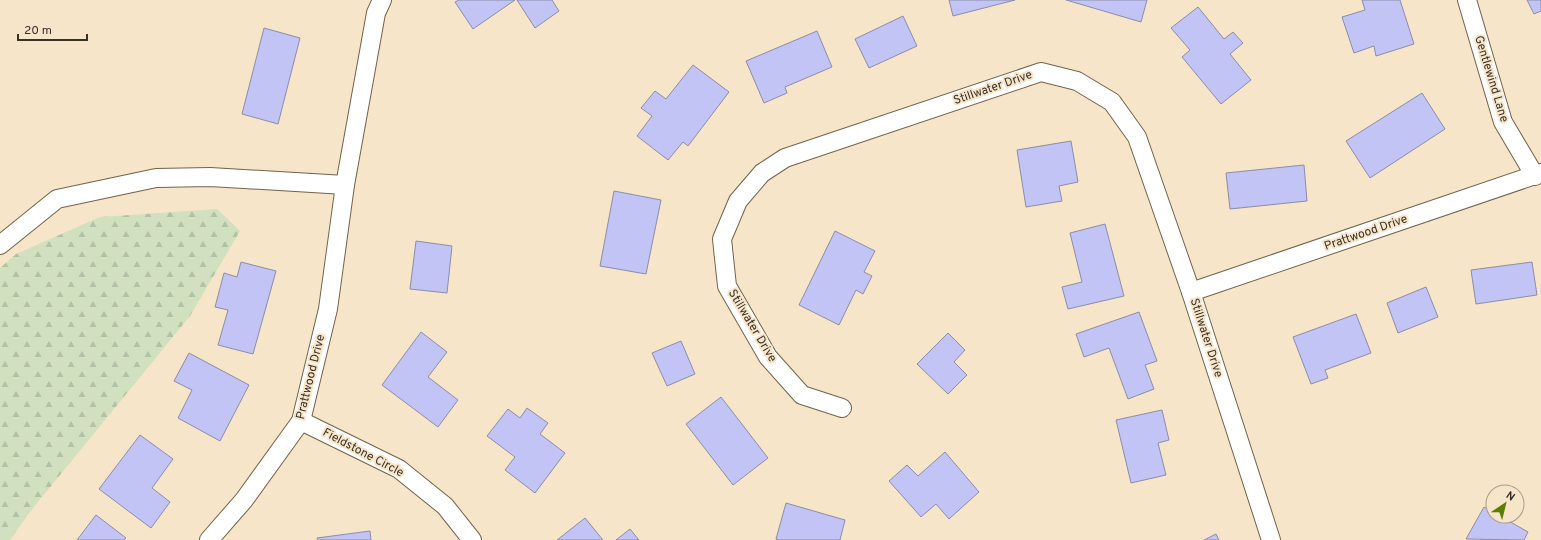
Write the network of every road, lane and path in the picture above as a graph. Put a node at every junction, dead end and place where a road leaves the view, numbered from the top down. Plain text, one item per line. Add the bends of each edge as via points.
1 (1466, 0) edge
2 (379, 6) edge
3 (1538, 174) edge
4 (345, 185) junction
5 (0, 244) edge
6 (1191, 292) junction
7 (842, 408) dead end
8 (301, 421) junction
9 (208, 540) edge
10 (472, 540) edge
11 (1271, 540) edge

1 - 3 street, Gentlewind Lane via 1502,122
2 - 4 street, Prattwood Drive
3 - 6 street, Prattwood Drive
4 - 5 street via 210,177 156,178 58,199
4 - 8 street, Prattwood Drive via 328,309
6 - 7 street, Stillwater Drive via 1137,137 1112,102 1077,81 1041,72 1018,79 785,158 762,173 738,201 722,239 728,286 768,357 802,395
6 - 11 street, Stillwater Drive
8 - 9 street, Prattwood Drive via 244,500
8 - 10 street, Fieldstone Circle via 400,470 445,506

